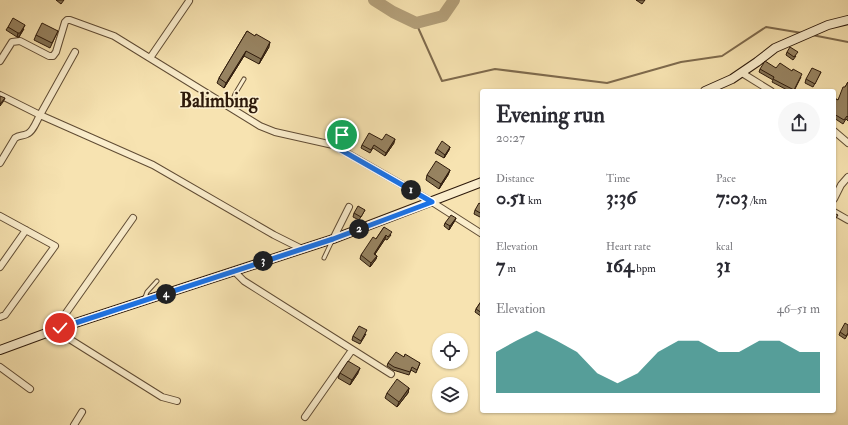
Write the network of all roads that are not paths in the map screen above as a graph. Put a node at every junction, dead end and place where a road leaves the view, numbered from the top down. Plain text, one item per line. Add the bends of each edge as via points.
1 (189, 1) dead end
2 (848, 20) edge
3 (75, 52) dead end
4 (150, 58) junction
5 (0, 61) edge
6 (742, 73) junction
7 (244, 79) dead end
8 (710, 89) edge
9 (768, 89) edge
10 (0, 95) edge
11 (230, 107) junction
12 (40, 115) junction
13 (836, 133) edge
14 (342, 135) dead end
15 (848, 143) edge
16 (334, 146) junction
17 (0, 163) edge
18 (848, 177) edge
19 (480, 183) edge
20 (836, 195) edge
21 (432, 202) junction
22 (349, 207) dead end
23 (836, 213) edge
24 (0, 216) edge
25 (133, 218) dead end
26 (848, 220) edge
27 (26, 230) junction
28 (480, 233) edge
29 (333, 239) junction
30 (302, 249) junction
31 (324, 258) dead end
32 (0, 267) edge
33 (235, 272) junction
34 (157, 281) dead end
35 (144, 301) junction
36 (0, 317) edge
37 (57, 329) junction
38 (0, 350) edge
39 (352, 350) junction
40 (0, 368) edge
41 (391, 374) dead end
42 (30, 389) dead end
43 (177, 401) dead end
44 (82, 412) dead end
45 (305, 417) dead end
46 (74, 425) edge

1 - 4 street
2 - 6 street via 828,25 775,48
3 - 12 street
4 - 5 street via 114,36 67,20 53,56 20,41 12,42
4 - 11 street
6 - 8 street
6 - 9 street
7 - 11 lane via 234,94
10 - 12 street
11 - 16 street via 260,126 275,132
12 - 17 street via 28,134 15,138
12 - 30 street via 153,165 274,236
13 - 15 street
14 - 16 lane
16 - 21 street
18 - 20 street
19 - 21 street
21 - 28 street
21 - 29 street
22 - 29 street
23 - 26 street
24 - 27 street
25 - 37 street
27 - 32 street
27 - 36 street via 55,246 5,315
29 - 30 street
29 - 31 lane
30 - 33 street
33 - 35 street
33 - 39 street via 244,281
34 - 35 lane via 147,292
35 - 37 street
37 - 38 street
37 - 43 street via 142,385 162,397
39 - 41 street
39 - 45 street
40 - 42 street
44 - 46 street

